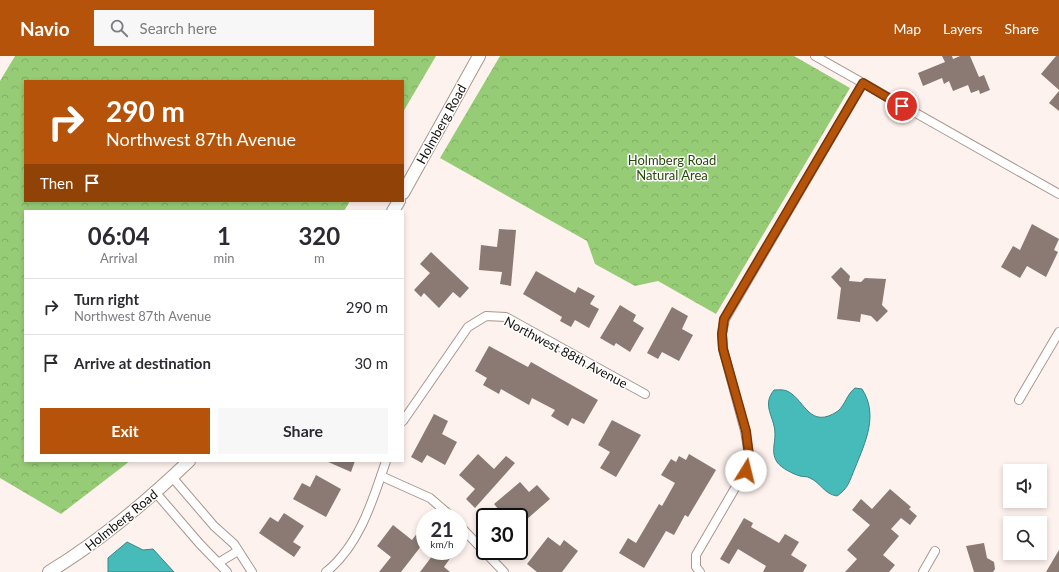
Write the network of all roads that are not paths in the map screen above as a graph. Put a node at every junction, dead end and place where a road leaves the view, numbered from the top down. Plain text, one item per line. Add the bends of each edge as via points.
1 (479, 56) edge
2 (814, 56) edge
3 (863, 83) junction
4 (404, 191) edge
5 (1059, 194) edge
6 (1059, 332) edge
7 (645, 394) dead end
8 (1019, 400) dead end
9 (404, 420) edge
10 (187, 462) edge
11 (386, 462) edge
12 (381, 476) junction
13 (172, 477) junction
14 (156, 493) junction
15 (442, 508) edge
16 (468, 534) edge
17 (238, 551) junction
18 (935, 551) dead end
19 (218, 563) junction
20 (698, 570) edge
21 (49, 572) edge
22 (227, 572) edge
23 (252, 572) edge
24 (326, 572) edge
25 (504, 572) edge
26 (923, 572) edge

1 - 4 street, Holmberg Road
2 - 3 street
3 - 5 street
3 - 20 street via 724,319 723,349 746,431 749,455 746,471 696,554
6 - 8 street
7 - 9 street, Northwest 88th Avenue via 506,317 486,316 468,327
10 - 13 street, Holmberg Road
11 - 12 street
12 - 15 street via 430,498
12 - 24 street via 358,534 345,554
13 - 14 street, Holmberg Road
13 - 17 street
14 - 19 street
14 - 21 street, Holmberg Road via 84,550
16 - 25 street
17 - 19 street
17 - 23 street
18 - 26 street
19 - 22 street

